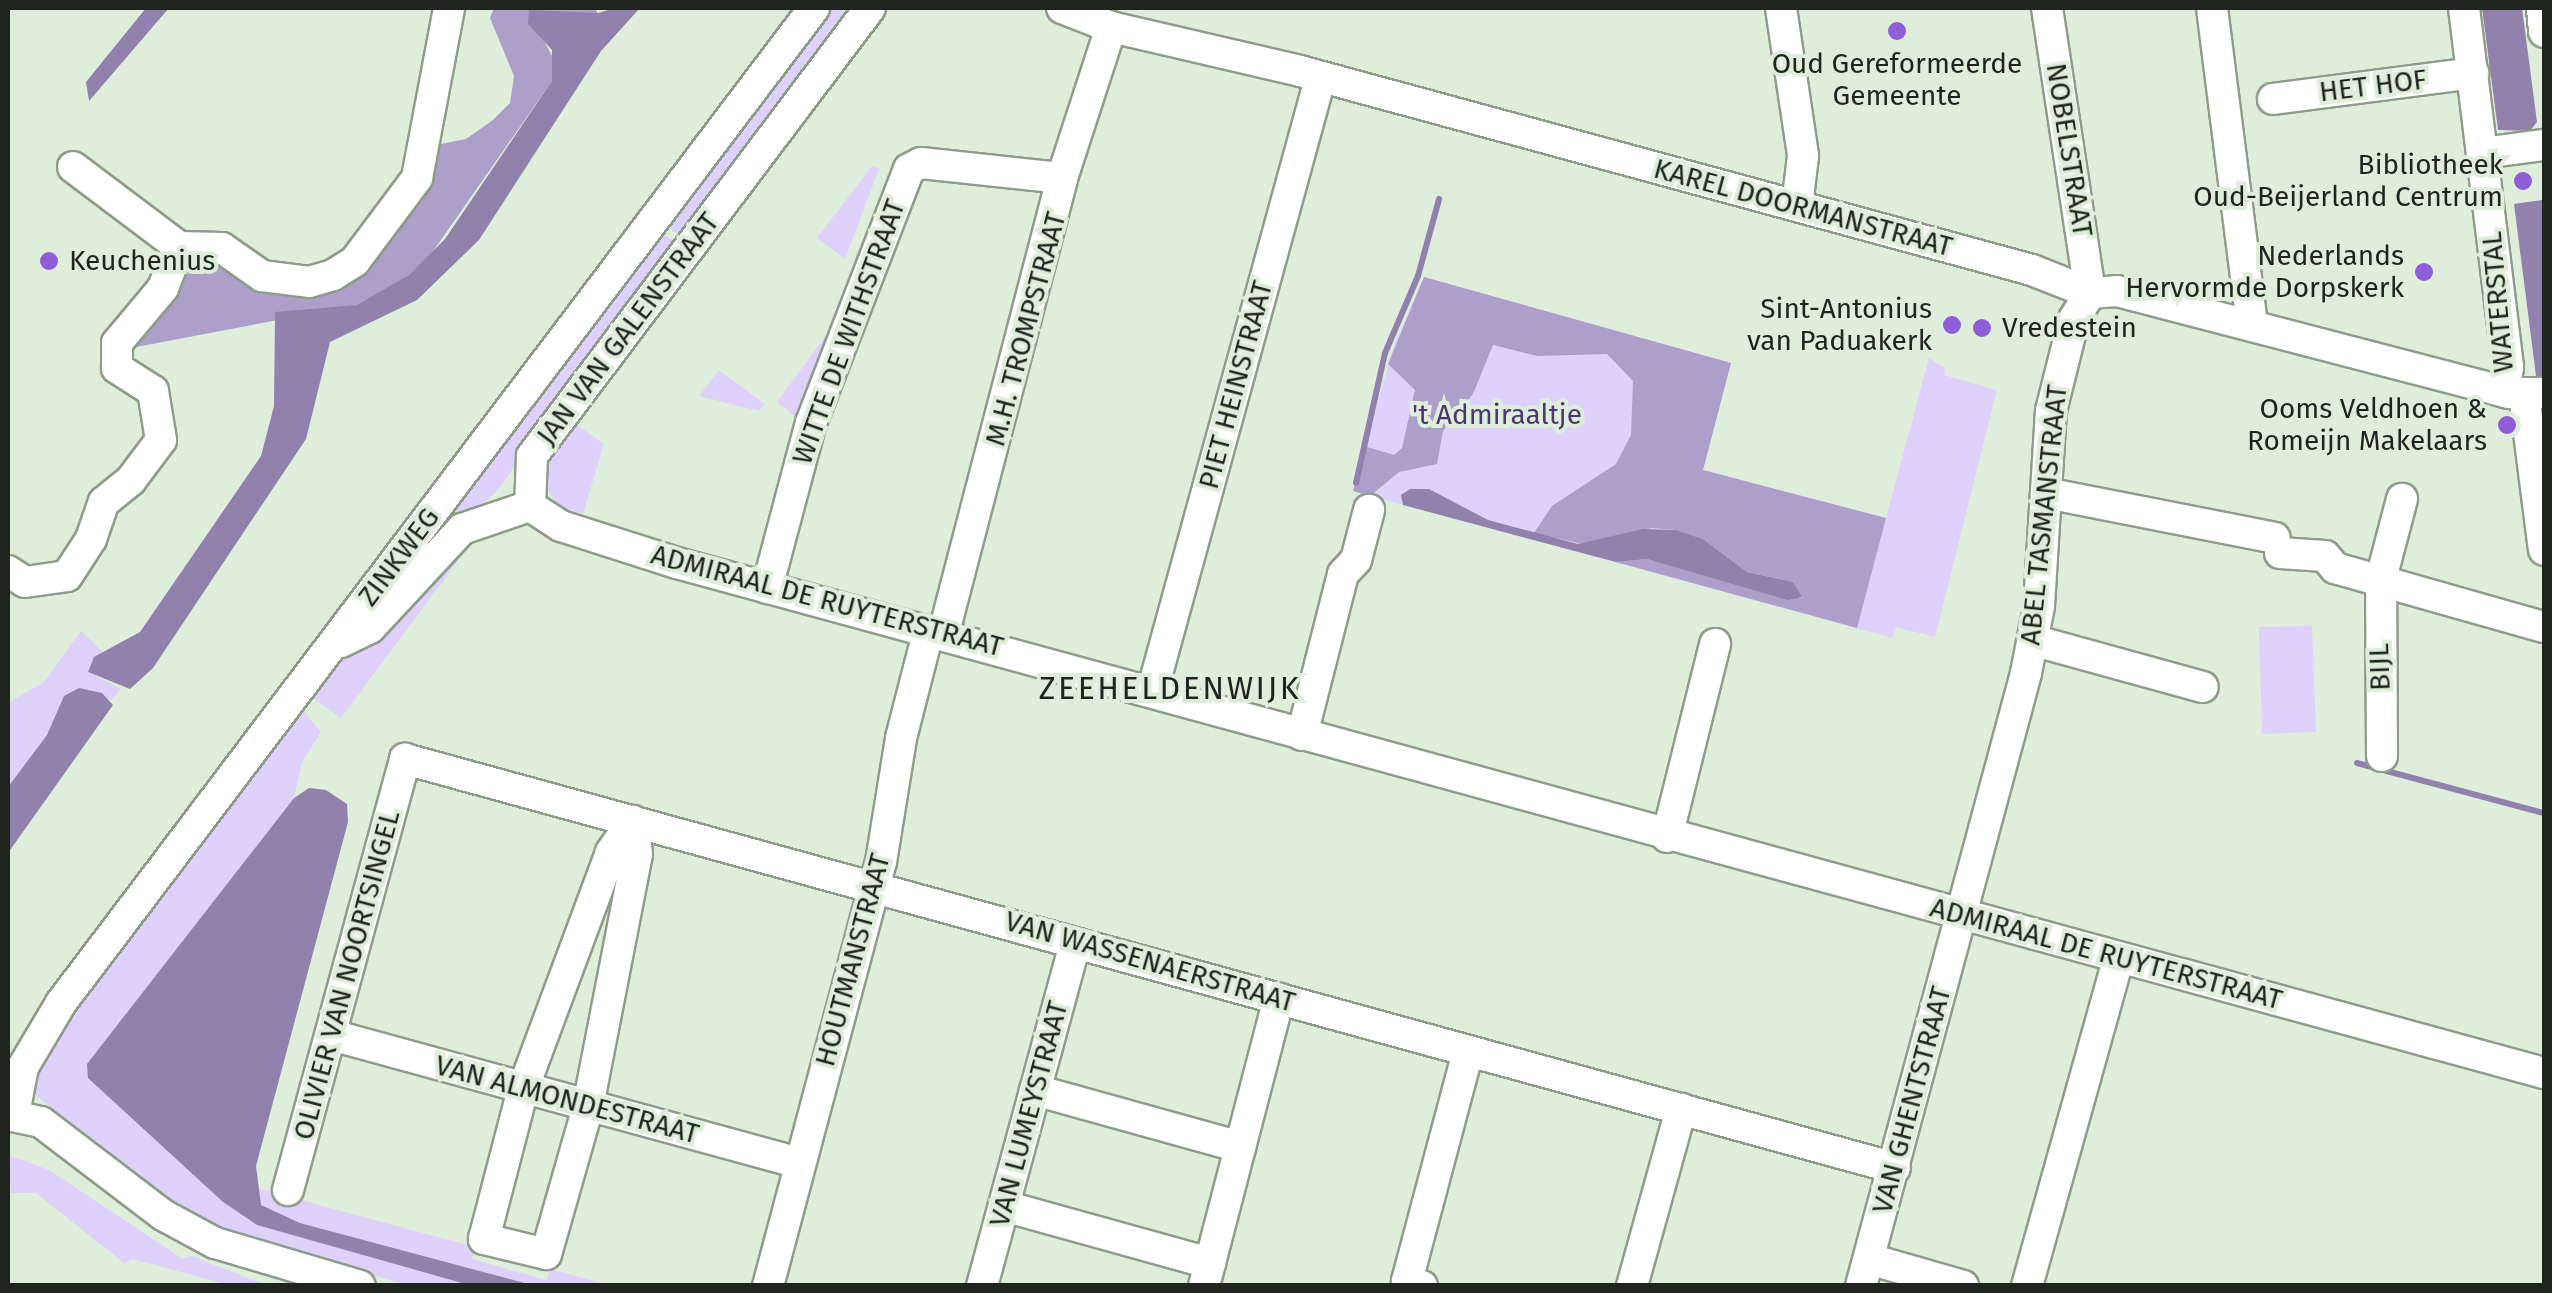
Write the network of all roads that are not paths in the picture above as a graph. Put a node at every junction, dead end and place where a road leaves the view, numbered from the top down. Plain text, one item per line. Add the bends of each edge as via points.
1 (449, 8) edge
2 (814, 8) edge
3 (870, 8) edge
4 (1062, 8) edge
5 (1782, 8) edge
6 (2047, 8) edge
7 (2212, 8) edge
8 (2464, 8) edge
9 (2542, 8) edge
10 (1111, 27) junction
11 (2544, 32) edge
12 (2473, 72) junction
13 (1320, 79) junction
14 (2273, 98) dead end
15 (2544, 145) edge
16 (2483, 153) junction
17 (73, 167) dead end
18 (1062, 178) junction
19 (1797, 206) junction
20 (178, 247) junction
21 (2090, 294) junction
22 (2252, 324) junction
23 (2526, 394) edge
24 (2046, 493) junction
25 (2402, 498) dead end
26 (530, 506) junction
27 (1369, 510) dead end
28 (2544, 550) edge
29 (8, 571) edge
30 (2381, 579) junction
31 (767, 588) junction
32 (2544, 626) edge
33 (936, 633) junction
34 (2032, 640) junction
35 (1714, 644) dead end
36 (330, 648) junction
37 (2203, 687) dead end
38 (1152, 692) junction
39 (1302, 735) junction
40 (2382, 756) dead end
41 (405, 758) joint
42 (633, 820) junction
43 (1666, 836) junction
44 (873, 887) junction
45 (1961, 915) junction
46 (1076, 942) junction
47 (2118, 960) junction
48 (1279, 998) junction
49 (335, 1036) junction
50 (1468, 1051) junction
51 (2544, 1073) edge
52 (523, 1088) junction
53 (1036, 1090) junction
54 (588, 1107) junction
55 (1681, 1109) junction
56 (11, 1114) edge
57 (1240, 1147) junction
58 (799, 1163) junction
59 (1894, 1168) junction
60 (288, 1190) dead end
61 (1004, 1206) junction
62 (1865, 1272) edge
63 (1207, 1274) edge
64 (360, 1286) edge
65 (768, 1286) edge
66 (982, 1286) edge
67 (1422, 1286) edge
68 (1632, 1286) edge
69 (1964, 1286) edge
70 (2027, 1286) edge

1 - 20 street via 416,178 346,268 309,282 262,276 222,248
2 - 36 street, ZINKWEG
3 - 26 street, JAN VAN GALENSTRAAT via 532,456
4 - 10 street, KAREL DOORMANSTRAAT
5 - 19 street via 1803,156
6 - 21 street, NOBELSTRAAT
7 - 22 street
8 - 12 street, WATERSTAL
9 - 11 street
10 - 13 street, KAREL DOORMANSTRAAT
10 - 18 street, M.H. TROMPSTRAAT
12 - 14 street, HET HOF
12 - 16 street, WATERSTAL
13 - 19 street, KAREL DOORMANSTRAAT
13 - 38 street, PIET HEINSTRAAT
15 - 16 street
16 - 23 street, WATERSTAL via 2508,367
17 - 20 street
18 - 31 street, WITTE DE WITHSTRAAT via 920,163 909,169 812,424
18 - 33 street, M.H. TROMPSTRAAT
19 - 21 street, KAREL DOORMANSTRAAT via 2032,270
20 - 29 street via 163,288 118,344 117,368 153,390 161,440 104,502 67,576 25,582
21 - 22 street, KAREL DOORMANSTRAAT via 2118,291
21 - 24 street, ABEL TASMANSTRAAT via 2074,319 2053,398
22 - 23 street, KAREL DOORMANSTRAAT
23 - 28 street, WATERSTAL
24 - 30 street via 2325,556 2335,568
24 - 34 street, ABEL TASMANSTRAAT
25 - 30 street, BIJL
26 - 31 street, ADMIRAAL DE RUYTERSTRAAT via 561,526
26 - 36 street via 462,529 370,628
27 - 39 street via 1356,560 1342,574
30 - 32 street
30 - 40 street, BIJL
31 - 33 street, ADMIRAAL DE RUYTERSTRAAT
33 - 38 street, ADMIRAAL DE RUYTERSTRAAT
33 - 44 street, HOUTMANSTRAAT
34 - 37 street
34 - 45 street, ABEL TASMANSTRAAT
35 - 43 street
36 - 56 street, ZINKWEG via 61,1003 23,1067
38 - 39 street, ADMIRAAL DE RUYTERSTRAAT
39 - 43 street, ADMIRAAL DE RUYTERSTRAAT via 1503,785
41 - 42 street, VAN WASSENAERSTRAAT
41 - 49 street, OLIVIER VAN NOORTSINGEL
42 - 44 street, VAN WASSENAERSTRAAT
42 - 52 street via 611,852
42 - 54 street via 637,854
43 - 45 street, ADMIRAAL DE RUYTERSTRAAT
44 - 46 street, VAN WASSENAERSTRAAT
44 - 58 street, HOUTMANSTRAAT
45 - 47 street, ADMIRAAL DE RUYTERSTRAAT
45 - 59 street, VAN GHENTSTRAAT
46 - 48 street, VAN WASSENAERSTRAAT
46 - 53 street, VAN LUMEYSTRAAT
47 - 51 street, ADMIRAAL DE RUYTERSTRAAT
47 - 70 street
48 - 50 street, VAN WASSENAERSTRAAT
48 - 57 street
49 - 52 street, VAN ALMONDESTRAAT
49 - 60 street, OLIVIER VAN NOORTSINGEL
50 - 55 street, VAN WASSENAERSTRAAT
50 - 67 street via 1407,1281
52 - 54 street, VAN ALMONDESTRAAT
52 - 54 street via 484,1239 546,1254
53 - 57 street
53 - 61 street, VAN LUMEYSTRAAT
54 - 58 street, VAN ALMONDESTRAAT
55 - 59 street, VAN WASSENAERSTRAAT
55 - 68 street
56 - 64 street via 41,1122 163,1214 214,1242
57 - 63 street
58 - 65 street, HOUTMANSTRAAT
59 - 62 street, VAN GHENTSTRAAT
61 - 63 street
61 - 66 street, VAN LUMEYSTRAAT
62 - 69 street

